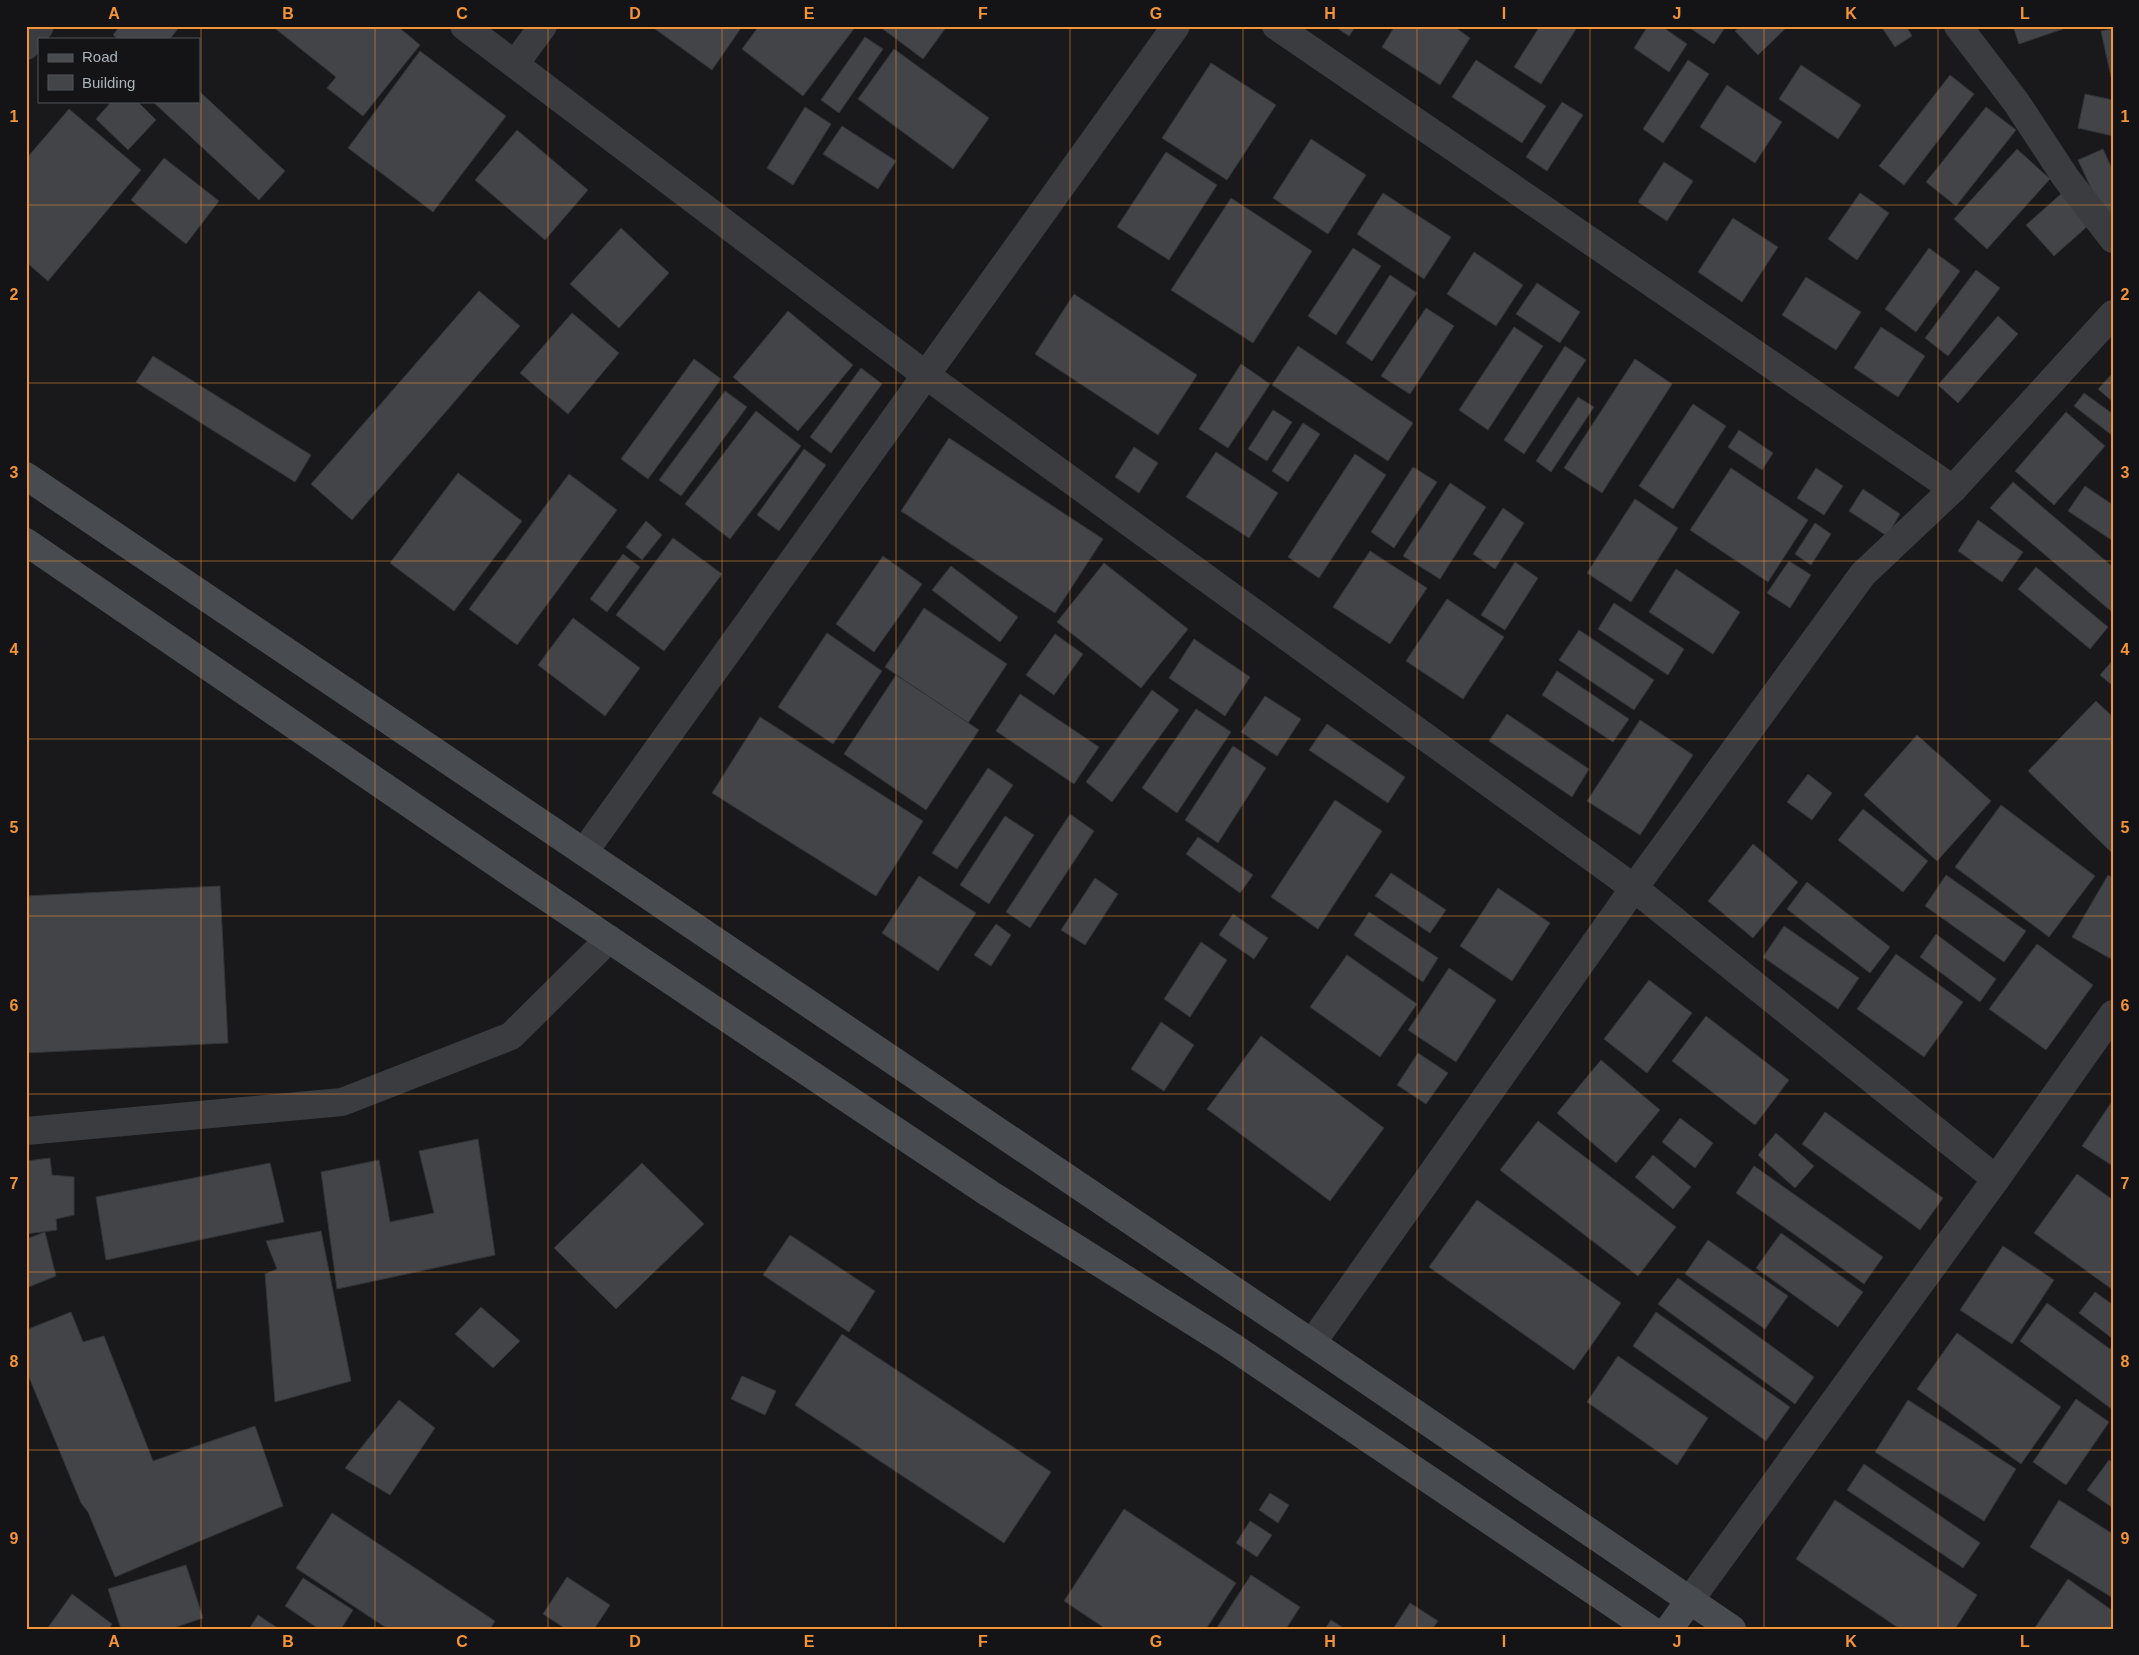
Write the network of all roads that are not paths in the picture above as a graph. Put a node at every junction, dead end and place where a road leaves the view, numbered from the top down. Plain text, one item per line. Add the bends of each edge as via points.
1 (40, 26) edge
2 (464, 26) edge
3 (543, 26) edge
4 (1176, 26) edge
5 (1276, 26) edge
6 (1958, 26) edge
7 (26, 46) edge
8 (515, 64) junction
9 (2113, 239) edge
10 (2113, 314) edge
11 (927, 376) junction
12 (26, 476) edge
13 (1953, 489) junction
14 (26, 542) edge
15 (584, 852) junction
16 (1634, 888) junction
17 (609, 939) junction
18 (2113, 1014) edge
19 (26, 1131) edge
20 (1996, 1180) junction
21 (1312, 1342) junction
22 (1690, 1600) junction
23 (1650, 1629) edge
24 (1669, 1629) edge
25 (1732, 1629) edge

1 - 7 street
2 - 8 street
3 - 8 street
4 - 11 street
5 - 13 street
6 - 9 street
8 - 11 street
10 - 13 street
11 - 15 street
11 - 16 street
12 - 15 main road
13 - 16 street via 1863,574
14 - 17 main road
15 - 21 main road
16 - 20 street
16 - 21 street
17 - 19 street via 511,1036 342,1102
17 - 23 main road via 990,1194 1228,1343
18 - 20 street
20 - 22 street
21 - 22 main road
22 - 24 main road
22 - 25 main road

